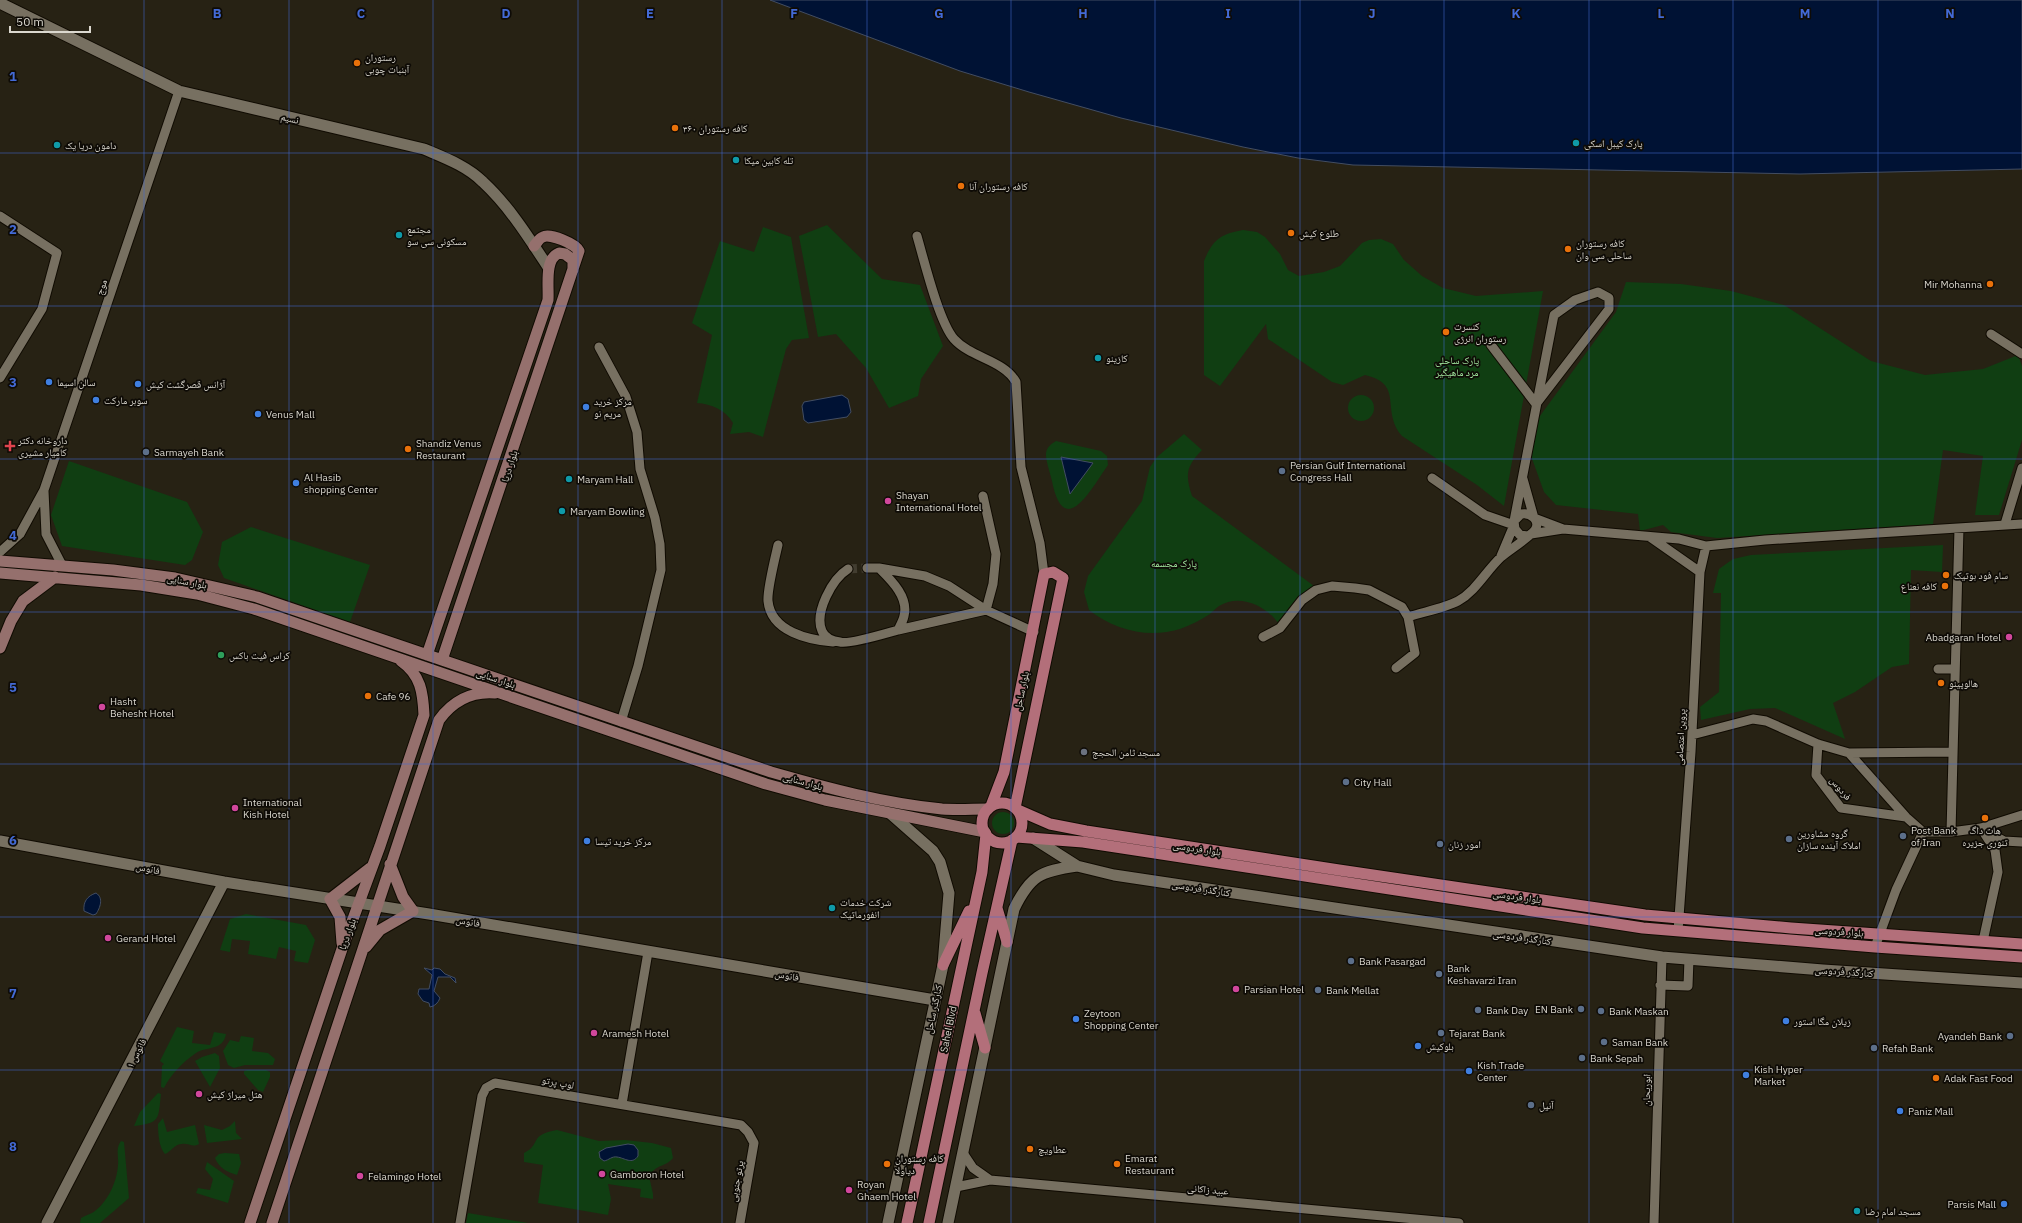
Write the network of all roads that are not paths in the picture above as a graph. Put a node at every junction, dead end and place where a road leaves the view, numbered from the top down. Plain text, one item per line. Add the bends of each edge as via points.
1 (0, 3) edge
2 (178, 91) junction
3 (0, 216) edge
4 (917, 236) dead end
5 (534, 246) junction
6 (548, 267) junction
7 (573, 271) junction
8 (1991, 334) dead end
9 (1491, 345) dead end
10 (599, 347) dead end
11 (2022, 354) edge
12 (0, 378) edge
13 (1536, 404) junction
14 (509, 415) junction
15 (524, 420) junction
16 (2022, 468) edge
17 (1432, 478) dead end
18 (1523, 478) junction
19 (44, 490) junction
20 (983, 496) dead end
21 (1534, 518) junction
22 (1514, 523) junction
23 (2005, 524) junction
24 (2022, 524) edge
25 (1959, 528) junction
26 (1564, 529) junction
27 (1529, 535) junction
28 (1649, 536) junction
29 (778, 545) dead end
30 (1706, 546) junction
31 (0, 552) edge
32 (1500, 558) junction
33 (0, 561) edge
34 (459, 563) junction
35 (62, 565) junction
36 (473, 568) junction
37 (867, 568) tunnel mouth
38 (879, 568) junction
39 (848, 569) tunnel mouth
40 (1700, 572) junction
41 (0, 573) edge
42 (1044, 574) junction
43 (55, 577) junction
44 (986, 610) junction
45 (1408, 617) junction
46 (898, 630) junction
47 (1034, 632) junction
48 (1263, 636) dead end
49 (842, 643) junction
50 (0, 648) edge
51 (393, 655) junction
52 (427, 655) junction
53 (442, 660) junction
54 (1396, 668) dead end
55 (1938, 669) dead end
56 (1955, 669) junction
57 (505, 694) junction
58 (621, 722) junction
59 (1692, 735) junction
60 (1818, 744) junction
61 (1953, 752) junction
62 (1849, 753) junction
63 (989, 808) junction
64 (1016, 809) junction
65 (892, 814) junction
66 (2022, 815) edge
67 (1906, 817) junction
68 (1981, 828) junction
69 (1923, 832) junction
70 (1951, 832) junction
71 (985, 833) junction
72 (1032, 838) junction
73 (1014, 839) junction
74 (0, 841) edge
75 (2022, 842) edge
76 (390, 864) junction
77 (1077, 866) junction
78 (372, 867) junction
79 (224, 882) junction
80 (976, 896) junction
81 (330, 900) junction
82 (359, 904) junction
83 (377, 906) junction
84 (997, 908) junction
85 (413, 911) junction
86 (1679, 919) junction
87 (1678, 931) junction
88 (1879, 934) junction
89 (1983, 941) junction
90 (1007, 942) junction
91 (2022, 944) edge
92 (343, 946) junction
93 (1875, 947) junction
94 (648, 952) junction
95 (362, 953) junction
96 (1662, 957) junction
97 (2022, 957) edge
98 (1689, 960) junction
99 (943, 965) junction
100 (2022, 983) edge
101 (1660, 985) junction
102 (935, 1000) junction
103 (974, 1011) junction
104 (985, 1048) junction
105 (622, 1104) junction
106 (754, 1143) joint
107 (963, 1153) junction
108 (990, 1180) junction
109 (956, 1187) junction
110 (47, 1223) edge
111 (250, 1223) edge
112 (272, 1223) edge
113 (460, 1223) edge
114 (740, 1223) edge
115 (888, 1223) edge
116 (907, 1223) edge
117 (929, 1223) edge
118 (948, 1223) edge
119 (1459, 1223) edge
120 (1654, 1223) edge

1 - 2 street, نسیم
2 - 5 street, نسیم via 424,149 438,155 483,181
2 - 19 street, موج
3 - 12 street via 57,253 42,309
4 - 42 street via 942,316 954,339 988,362 1002,367 1016,382 1021,467 1040,543
5 - 6 street, نسیم
5 - 7 main road, بلوار دریا via 541,237 548,235 574,244 579,251
6 - 7 main road via 551,259 559,253 566,254 573,260
6 - 14 main road, بلوار دریا via 548,300
7 - 15 main road, بلوار دریا
8 - 11 street
9 - 13 street
10 - 58 street via 626,397 637,432 640,469 660,544 661,570 638,666
13 - 13 street via 1609,309 1609,298 1598,292 1575,300 1554,315
13 - 18 street
14 - 15 main road
14 - 34 main road, بلوار دریا
15 - 36 main road, بلوار دریا
16 - 23 street
17 - 22 street via 1485,515
18 - 21 street
18 - 22 street
19 - 31 street via 20,534
19 - 35 street via 46,534
20 - 44 street via 996,554 993,584
21 - 22 street via 1528,514 1521,514
21 - 26 street
21 - 27 street via 1536,528
22 - 27 street via 1520,535
22 - 32 street
23 - 24 street
23 - 25 street
25 - 30 street
25 - 56 street
26 - 27 street
26 - 28 street
27 - 32 street
28 - 30 street via 1679,539
28 - 40 street
29 - 49 street via 768,601 774,617 793,633 816,640
30 - 40 street, پروین اعتصامی
32 - 45 street via 1476,586 1458,601
33 - 35 main road, بلوار سنایی
34 - 36 main road
34 - 52 main road, بلوار دریا
35 - 52 main road, بلوار سنایی via 175,578 257,597
36 - 53 main road, بلوار دریا
37 - 38 street
38 - 44 street via 925,576 949,586
38 - 46 street via 893,582 905,606
39 - 49 street via 834,581 827,592 821,619 822,631 828,638
40 - 59 street, پروین اعتصامی
41 - 43 main road, بلوار سنایی
42 - 47 main road, بلوار ساحل
42 - 64 main road, بلوار ساحل via 1053,572 1063,578
43 - 50 main road via 23,601
43 - 51 main road, بلوار سنایی via 141,585 197,594 254,609
44 - 46 street
44 - 47 street
45 - 48 street via 1402,607 1369,590 1332,586 1316,590 1302,600 1280,628
45 - 54 street via 1415,654
46 - 49 street
47 - 63 main road, بلوار ساحل via 1004,772
51 - 57 main road, بلوار سنایی
51 - 78 main road, بلوار دریا via 416,674 423,696 424,715
52 - 53 main road, بلوار سنایی
53 - 58 main road, بلوار سنایی
55 - 56 street
56 - 61 street
57 - 65 main road, بلوار سنایی via 766,784
57 - 76 main road, بلوار دریا via 486,693 465,698 447,710 439,720
58 - 63 main road, بلوار سنایی via 771,772 828,788 895,803 943,809
59 - 60 street via 1753,719 1766,721
59 - 86 street, پروین اعتصامی
60 - 62 street
60 - 67 street, فردوس via 1816,775 1841,808
61 - 62 street
61 - 70 street
62 - 67 street
63 - 64 main road via 1002,803
63 - 71 main road via 982,822
64 - 73 main road via 1022,826
64 - 86 main road, بلوار فردوسی via 1050,824 1086,831 1346,872
65 - 71 main road, بلوار سنایی
65 - 99 street, کنارگذر ساحل via 933,851 940,862 949,893
66 - 68 street
67 - 69 street
68 - 70 street
68 - 75 street via 2004,841
68 - 89 street via 1995,850 1998,872
69 - 70 street
69 - 88 street
71 - 73 main road via 995,842
71 - 80 main road, Sahel Blvd via 982,872
72 - 73 main road, بلوار فردوسی
72 - 77 street, کنارگذر فردوسی
72 - 87 main road, بلوار فردوسی via 1083,842 1488,905
73 - 84 main road
74 - 79 street, فانوس
76 - 83 main road, بلوار دریا
76 - 85 main road via 402,897
77 - 90 street via 1056,869 1037,877 1024,888 1014,909
77 - 96 street, کنارگذر فردوسی via 1114,875
78 - 81 main road
78 - 82 main road, بلوار دریا
79 - 81 street, فانوس
79 - 110 street, فانوس ۱
80 - 99 main road
80 - 116 main road, Sahel Blvd
81 - 82 street, فانوس
81 - 92 main road via 340,917
82 - 83 street, فانوس
82 - 92 main road, بلوار دریا
83 - 85 street, فانوس
83 - 95 main road, بلوار دریا
84 - 90 main road
84 - 103 main road
85 - 94 street, فانوس
85 - 95 main road via 380,930
86 - 87 street, پروین اعتصامی
86 - 88 main road, بلوار فردوسی
87 - 93 main road, بلوار فردوسی
88 - 89 main road, بلوار فردوسی
88 - 93 street
89 - 91 main road, بلوار فردوسی
90 - 104 street
92 - 111 main road, بلوار دریا
93 - 97 main road, بلوار فردوسی
94 - 102 street, فانوس
94 - 105 street
95 - 112 main road, بلوار دریا
96 - 98 street, کنارگذر فردوسی
96 - 101 street, ابوریحان
98 - 100 street, کنارگذر فردوسی
98 - 101 street via 1688,986
99 - 102 street, کنارگذر ساحل
101 - 120 street, ابوریحان
102 - 115 street, کنارگذر ساحل
103 - 104 main road
103 - 117 main road
104 - 107 street
105 - 106 street, لوپ پرتو via 741,1125
105 - 113 street, لوپ پرتو via 500,1083 486,1088 482,1096
106 - 114 street, پرتو جنوبی
107 - 108 street via 973,1168
107 - 109 street
108 - 109 street, عبید زاکانی
108 - 119 street, عبید زاکانی
109 - 118 street

